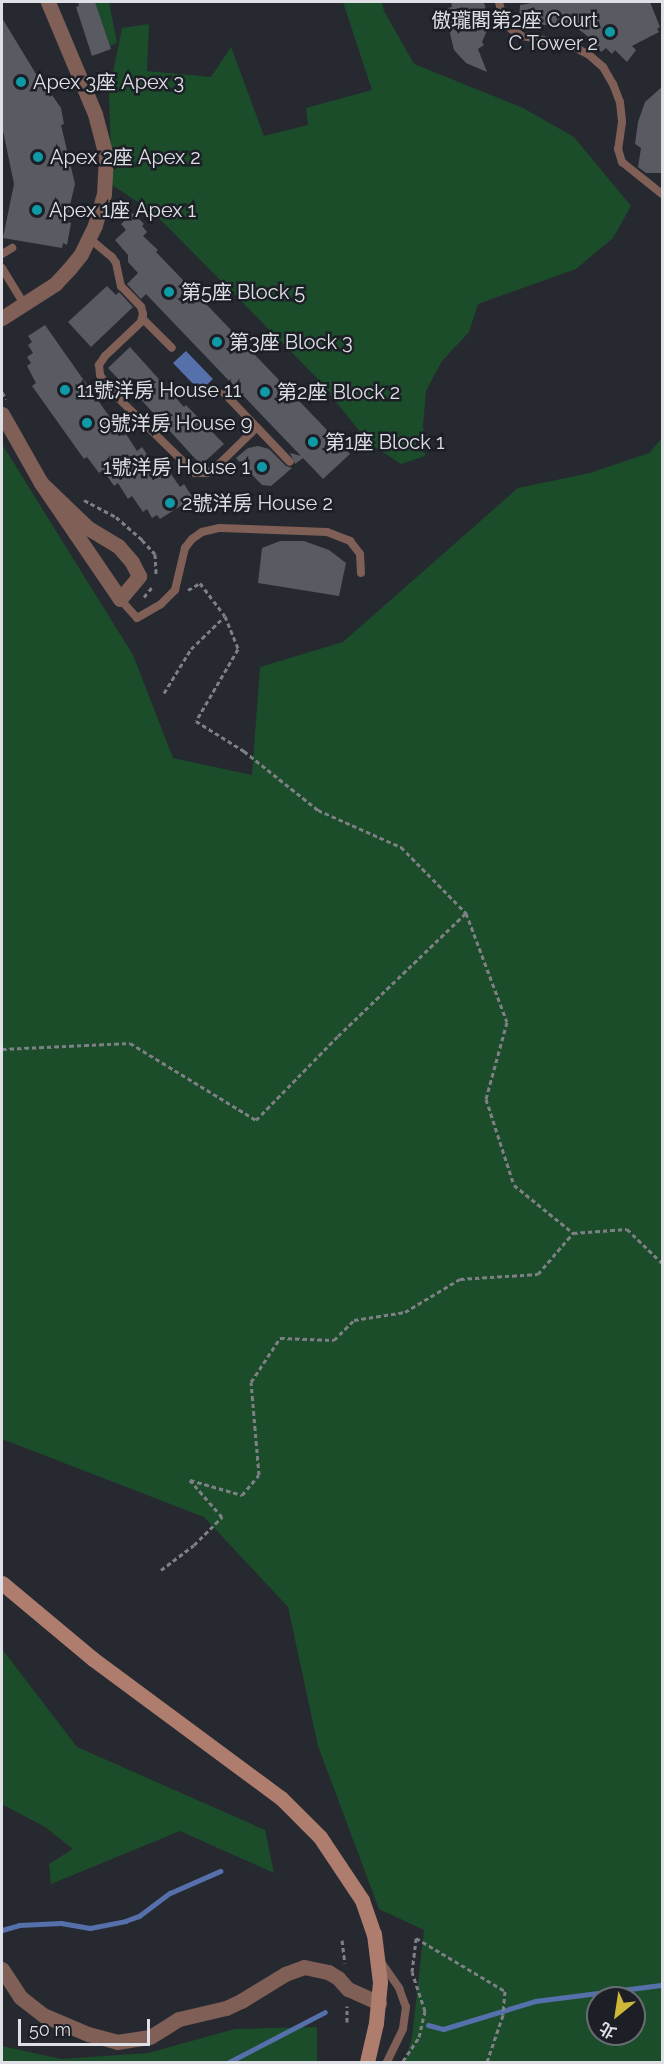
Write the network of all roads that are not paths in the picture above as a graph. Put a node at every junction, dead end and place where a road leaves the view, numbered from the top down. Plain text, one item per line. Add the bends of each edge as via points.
1 (48, 2) edge
2 (499, 2) edge
3 (663, 194) edge
4 (89, 238) junction
5 (12, 248) dead end
6 (2, 254) edge
7 (2, 268) edge
8 (20, 299) junction
9 (2, 318) edge
10 (142, 318) junction
11 (172, 348) dead end
12 (224, 393) dead end
13 (2, 414) edge
14 (256, 428) junction
15 (290, 462) dead end
16 (41, 483) junction
17 (361, 573) dead end
18 (120, 599) junction
19 (2, 1583) edge
20 (379, 1958) junction
21 (2, 1970) edge
22 (379, 2004) junction
23 (366, 2060) edge
24 (387, 2062) edge

1 - 4 street via 95,114 106,156 104,194
2 - 3 lane via 503,19 522,36 570,45 603,67 620,102 619,155 626,167
4 - 8 street via 55,284
4 - 10 lane via 116,263 121,286 141,307
5 - 6 lane
7 - 8 lane
8 - 9 street
10 - 11 lane
10 - 14 lane via 101,360 99,369 112,392 159,441 195,473 207,473
12 - 14 lane
13 - 16 street
14 - 15 lane
16 - 18 street
16 - 18 street via 88,528 118,546 132,562 139,576
17 - 18 lane via 360,554 350,541 327,532 220,528 202,532 185,548 175,590 161,604 137,618
19 - 20 main road via 93,1659 295,1811 326,1845 362,1900
20 - 22 main road
20 - 24 lane via 399,1988 406,2007 403,2029
21 - 22 street via 20,1997 43,2015 117,2042 150,2037 187,2016 226,2008 304,1967 328,1972 348,1989
22 - 23 main road

